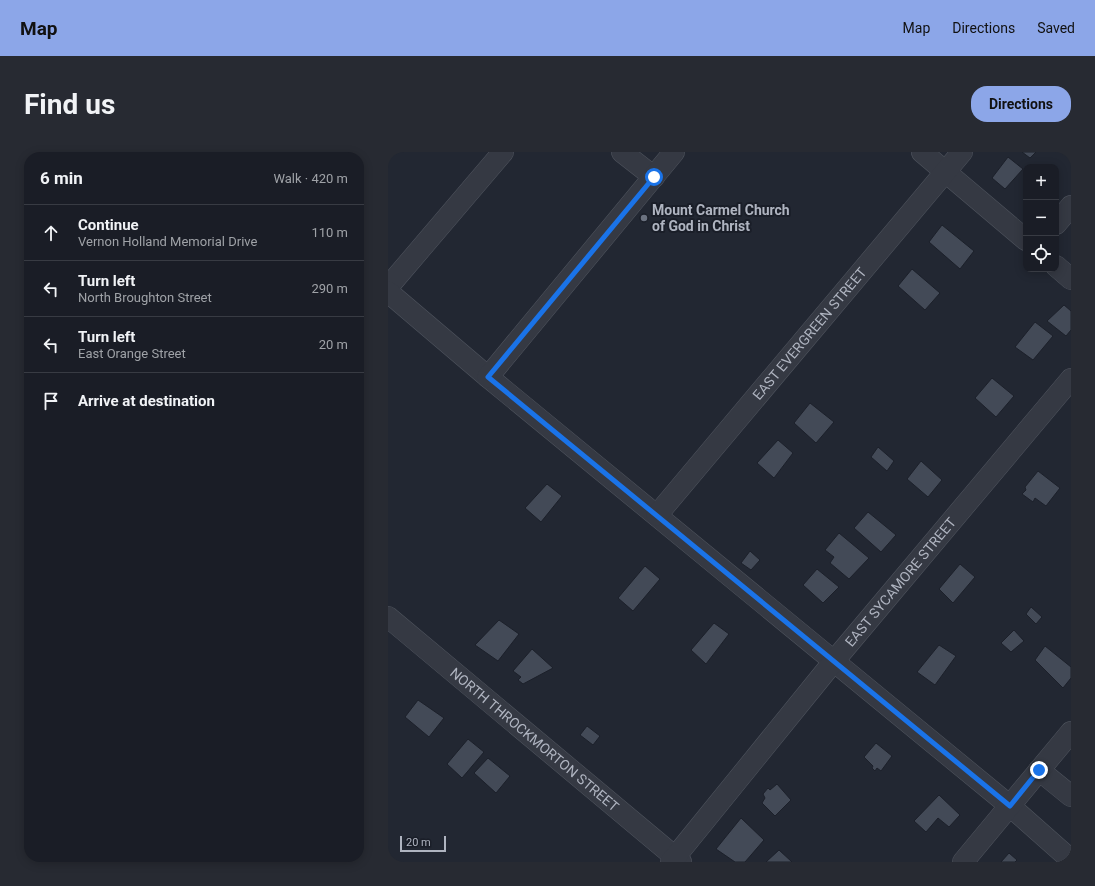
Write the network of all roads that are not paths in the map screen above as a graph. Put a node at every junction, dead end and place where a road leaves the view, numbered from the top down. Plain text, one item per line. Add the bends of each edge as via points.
1 (503, 152) edge
2 (622, 152) edge
3 (674, 152) edge
4 (922, 152) edge
5 (962, 152) edge
6 (946, 172) junction
7 (654, 177) junction
8 (1071, 206) edge
9 (1059, 220) edge
10 (1023, 237) edge
11 (1059, 269) edge
12 (1071, 279) edge
13 (390, 295) edge
14 (488, 377) junction
15 (1071, 379) edge
16 (657, 515) junction
17 (388, 618) edge
18 (834, 662) junction
19 (1070, 736) edge
20 (1039, 770) junction
21 (1071, 796) edge
22 (1010, 806) junction
23 (675, 860) edge
24 (1071, 860) edge
25 (963, 862) edge

1 - 13 street
2 - 7 street
3 - 7 street
4 - 6 street
5 - 6 street, EAST EVERGREEN STREET
6 - 10 street
6 - 16 street, EAST EVERGREEN STREET
7 - 14 street
8 - 9 street
11 - 12 street
13 - 14 street
14 - 16 street
15 - 18 street, EAST SYCAMORE STREET
16 - 18 street
17 - 23 street, NORTH THROCKMORTON STREET
18 - 22 street
18 - 23 street, EAST SYCAMORE STREET
19 - 20 street
20 - 21 street
20 - 22 street
22 - 24 street
22 - 25 street

